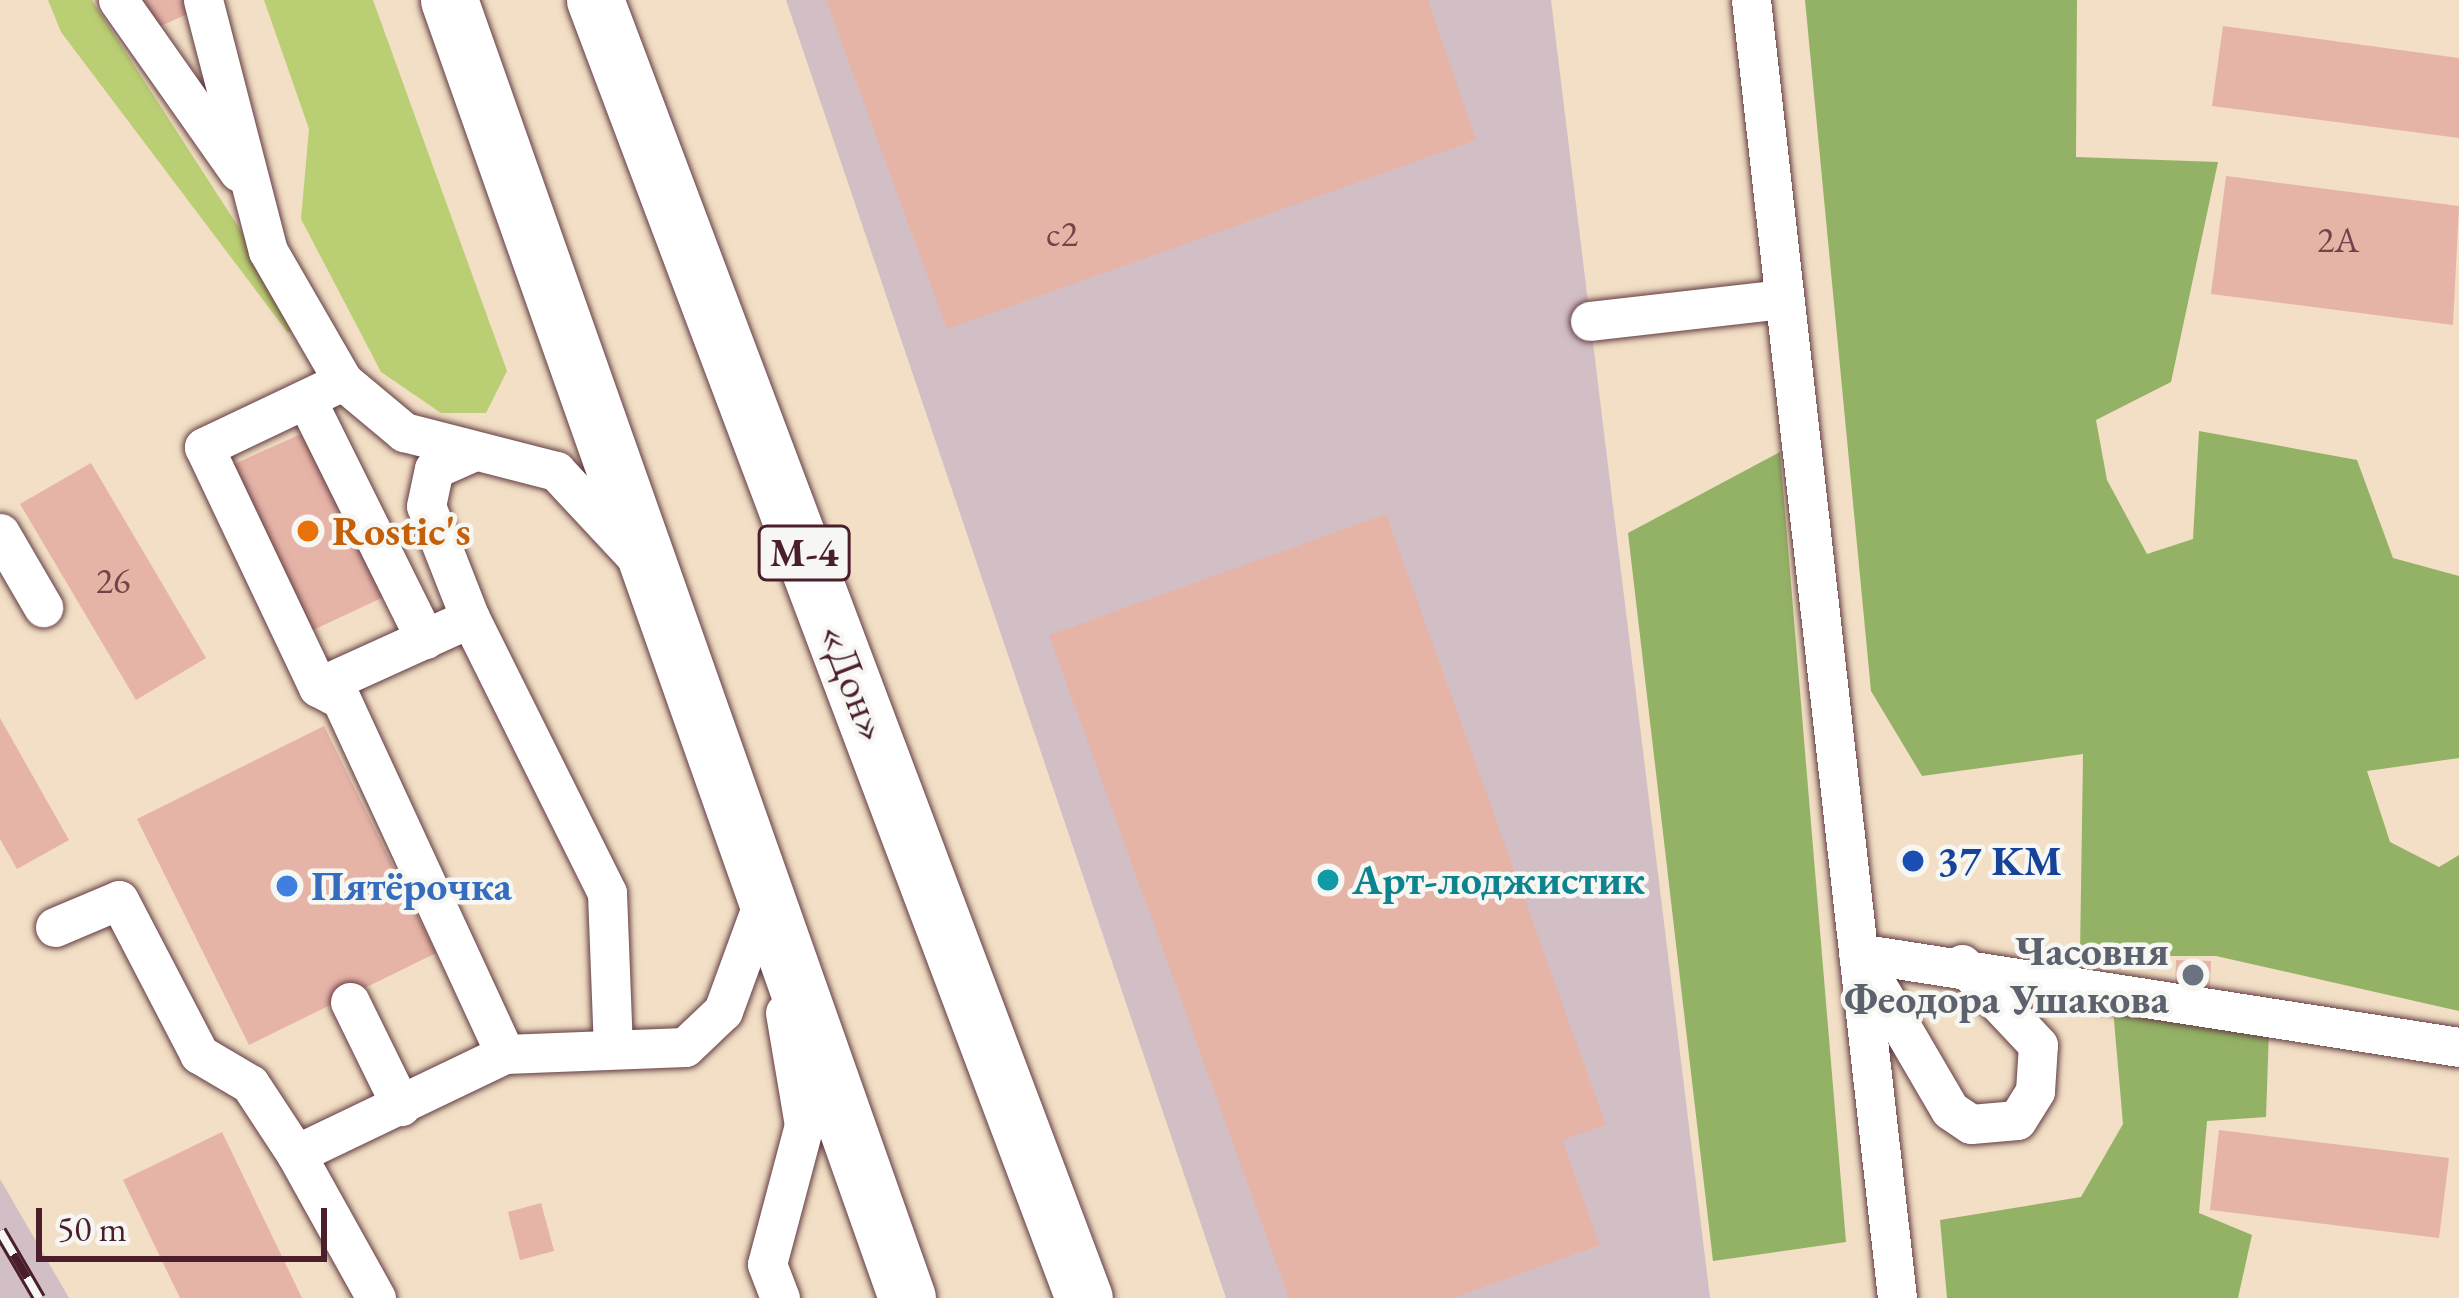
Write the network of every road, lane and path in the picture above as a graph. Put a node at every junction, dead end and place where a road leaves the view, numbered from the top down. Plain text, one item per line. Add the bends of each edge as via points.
1 (118, 0) edge
2 (203, 0) edge
3 (449, 0) edge
4 (595, 0) edge
5 (1751, 0) edge
6 (252, 191) junction
7 (1782, 299) junction
8 (1591, 321) dead end
9 (343, 381) junction
10 (308, 400) junction
11 (470, 453) junction
12 (0, 533) edge
13 (652, 575) junction
14 (43, 608) dead end
15 (470, 618) junction
16 (425, 639) junction
17 (318, 687) junction
18 (765, 896) junction
19 (55, 928) dead end
20 (1858, 953) junction
21 (1962, 964) junction
22 (350, 1002) dead end
23 (2459, 1047) edge
24 (613, 1049) junction
25 (506, 1054) junction
26 (401, 1106) junction
27 (296, 1154) junction
28 (376, 1298) edge
29 (780, 1298) edge
30 (908, 1298) edge
31 (1084, 1298) edge
32 (1897, 1298) edge

1 - 6 street
2 - 6 street
3 - 13 highway
4 - 31 highway, «Дон» / М-4
5 - 7 street
6 - 9 street via 268,251
7 - 8 street
7 - 20 street
9 - 10 street
9 - 11 street via 404,432
10 - 16 street
10 - 17 street via 204,447
11 - 13 street via 556,471
11 - 15 street via 434,470 426,506
12 - 14 street
13 - 18 highway
15 - 16 street
15 - 24 street via 607,893
16 - 17 street
17 - 25 street via 341,699
18 - 24 street via 723,1011 686,1046
18 - 29 street via 804,1125 767,1264
18 - 30 highway
19 - 27 street via 119,899 199,1054 250,1084
20 - 21 street
20 - 21 street via 1950,1110 1971,1124 2017,1120 2036,1091 2038,1045
20 - 32 street
21 - 23 street
22 - 26 street
24 - 25 street
25 - 26 street
26 - 27 street
27 - 28 street

